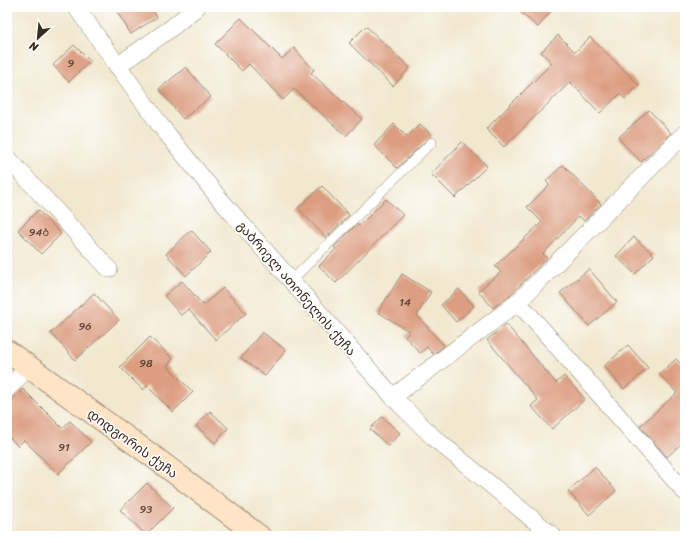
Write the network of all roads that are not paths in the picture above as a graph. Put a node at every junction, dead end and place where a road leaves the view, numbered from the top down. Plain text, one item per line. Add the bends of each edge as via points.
1 (76, 7) edge
2 (197, 7) edge
3 (117, 66) junction
4 (685, 133) edge
5 (432, 142) dead end
6 (7, 156) edge
7 (109, 269) dead end
8 (291, 281) junction
9 (518, 302) junction
10 (7, 351) edge
11 (29, 367) junction
12 (7, 389) edge
13 (393, 397) junction
14 (685, 492) edge
15 (258, 536) edge
16 (553, 536) edge

1 - 3 street, გაბრიელ ათონელის ქუჩა
2 - 3 street
3 - 8 street, გაბრიელ ათონელის ქუჩა via 174,143
4 - 9 street
5 - 8 lane
6 - 7 street
8 - 13 street, გაბრიელ ათონელის ქუჩა
9 - 13 street
9 - 14 street
10 - 11 street, დიდგორის ქუჩა
11 - 12 street
11 - 15 street, დიდგორის ქუჩა
13 - 16 street, გაბრიელ ათონელის ქუჩა via 433,437

